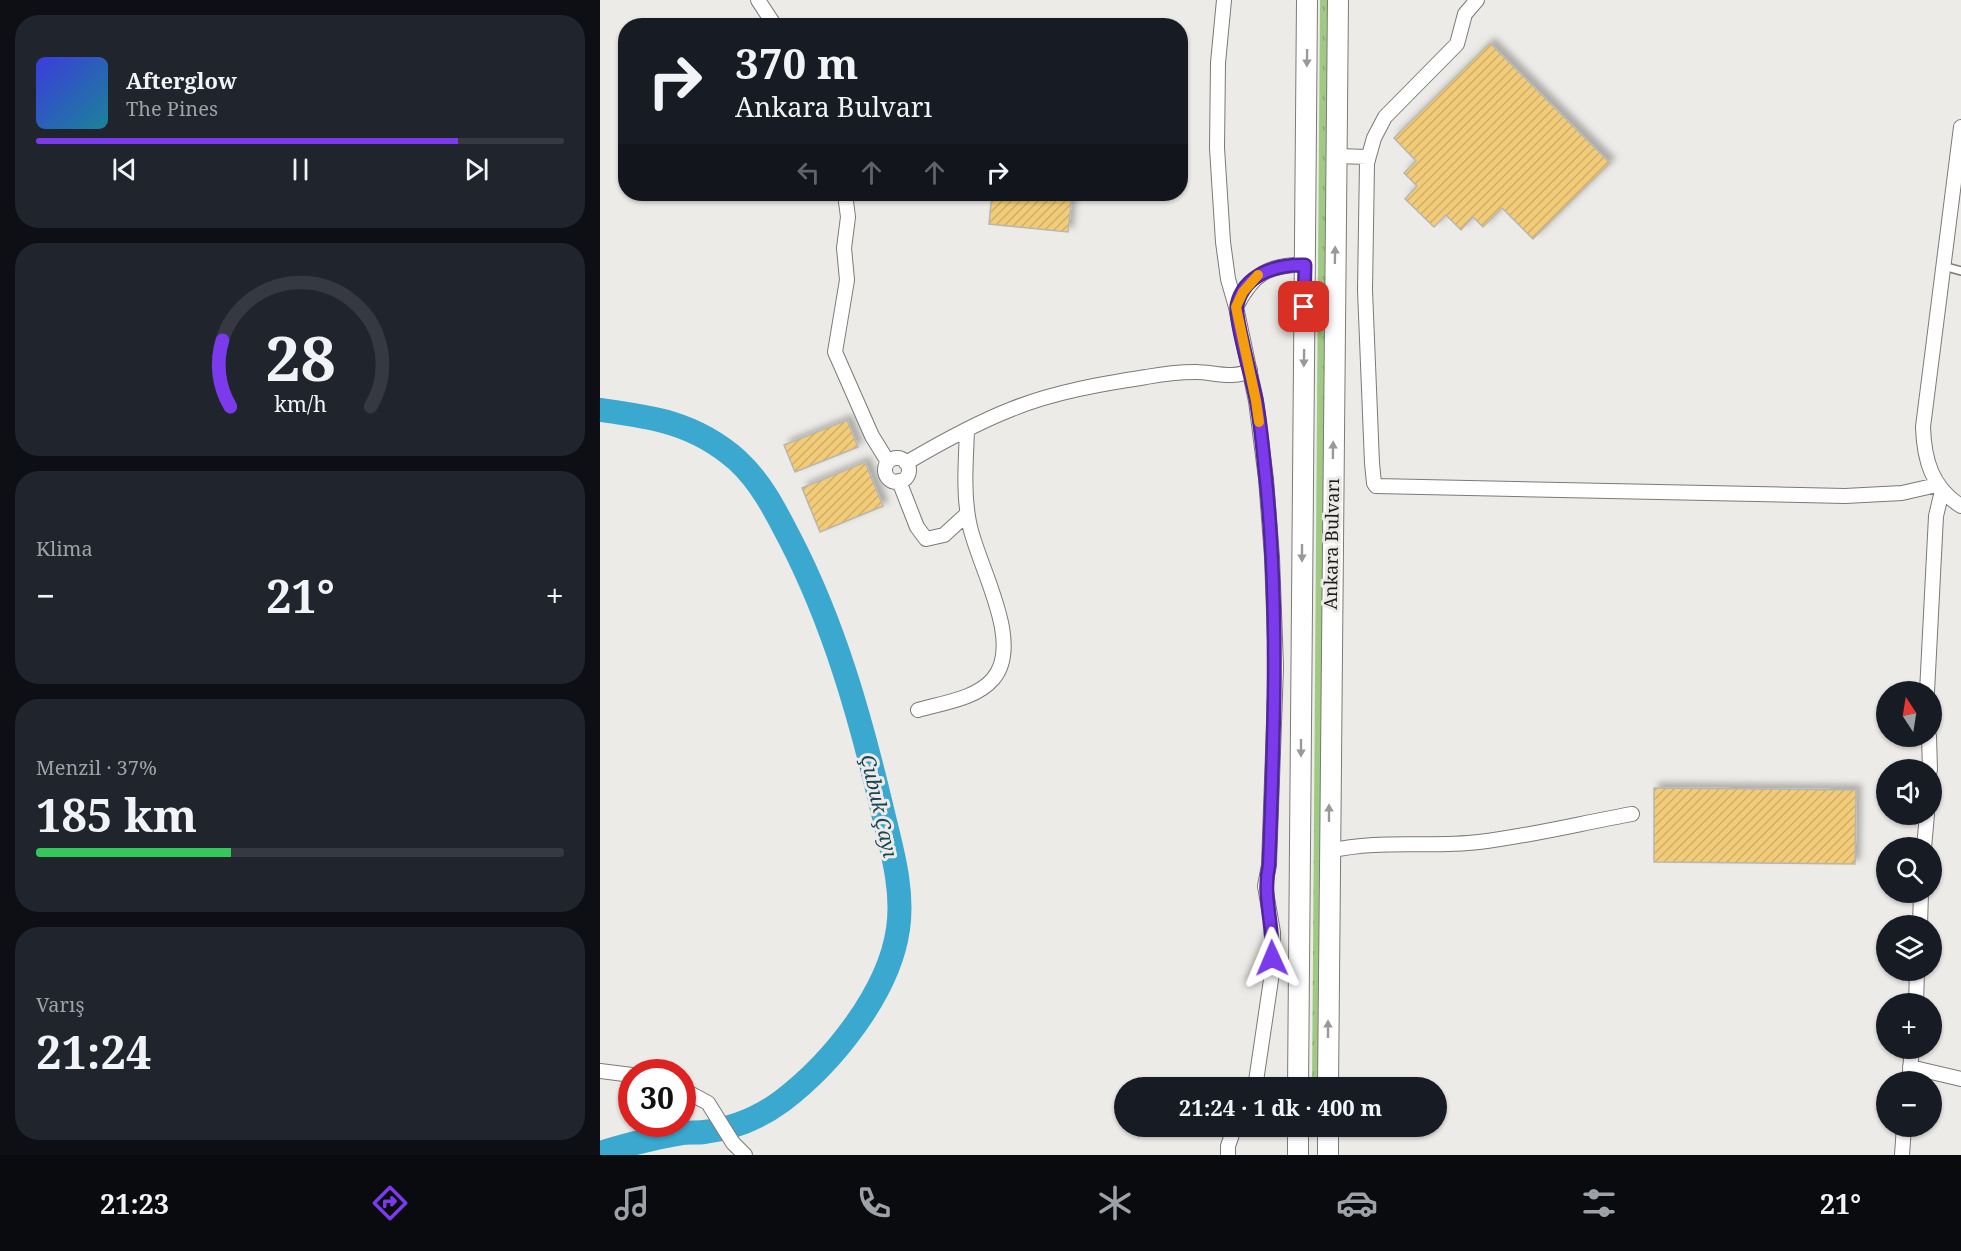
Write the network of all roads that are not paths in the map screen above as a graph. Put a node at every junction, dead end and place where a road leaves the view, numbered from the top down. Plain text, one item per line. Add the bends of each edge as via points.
1 (758, 0) edge
2 (1224, 0) edge
3 (1307, 0) edge
4 (1338, 0) edge
5 (1477, 0) edge
6 (770, 18) edge
7 (1961, 127) edge
8 (1337, 156) junction
9 (1368, 157) junction
10 (847, 201) edge
11 (1305, 265) junction
12 (1942, 266) junction
13 (1961, 272) edge
14 (1236, 307) junction
15 (1250, 370) junction
16 (967, 430) junction
17 (888, 462) junction
18 (906, 463) junction
19 (899, 481) junction
20 (1940, 488) junction
21 (1961, 506) edge
22 (968, 514) junction
23 (1928, 681) edge
24 (918, 710) dead end
25 (1632, 814) dead end
26 (1329, 852) junction
27 (600, 1071) edge
28 (618, 1073) edge
29 (1257, 1077) edge
30 (1298, 1077) edge
31 (1328, 1077) edge
32 (1942, 1077) edge
33 (1961, 1078) edge
34 (696, 1097) edge
35 (1231, 1137) edge
36 (1298, 1137) edge
37 (1328, 1137) edge
38 (1903, 1137) edge
39 (745, 1155) edge
40 (1228, 1155) edge
41 (1298, 1155) edge
42 (1328, 1155) edge
43 (1902, 1155) edge

1 - 6 street
2 - 14 street via 1218,63 1217,148 1228,279
3 -> 11 main road, Ankara Bulvarı
4 - 8 main road, Ankara Bulvarı
5 - 9 street via 1465,14 1457,44 1385,117
7 - 12 street
8 - 9 street
26 -> 8 main road, Ankara Bulvarı
9 - 20 street via 1365,290 1376,486 1845,496
10 - 17 street via 847,279 835,352 872,436
11 - 14 street via 1276,267 1258,275
11 -> 30 main road, Ankara Bulvarı
12 - 13 lane
12 - 20 street via 1923,427 1927,464
14 - 15 street
15 - 16 street via 1235,375 1165,374 1092,387 1013,408
15 - 29 street via 1266,479 1276,667 1265,886 1273,932 1272,973
16 - 18 street
16 - 22 street
17 - 18 street via 897,458
17 - 19 street via 887,477
18 - 19 street via 908,473
19 - 22 street via 917,527 926,539 944,535
20 - 21 street
20 - 23 street
22 - 24 street via 1000,621 1005,645 1001,666 995,678 978,691
25 - 26 street via 1480,842 1373,844
31 -> 26 main road, Ankara Bulvarı
27 - 28 street
32 - 33 street
34 - 39 street via 708,1103
35 - 40 street
36 - 41 main road
37 - 42 main road
38 - 43 street

